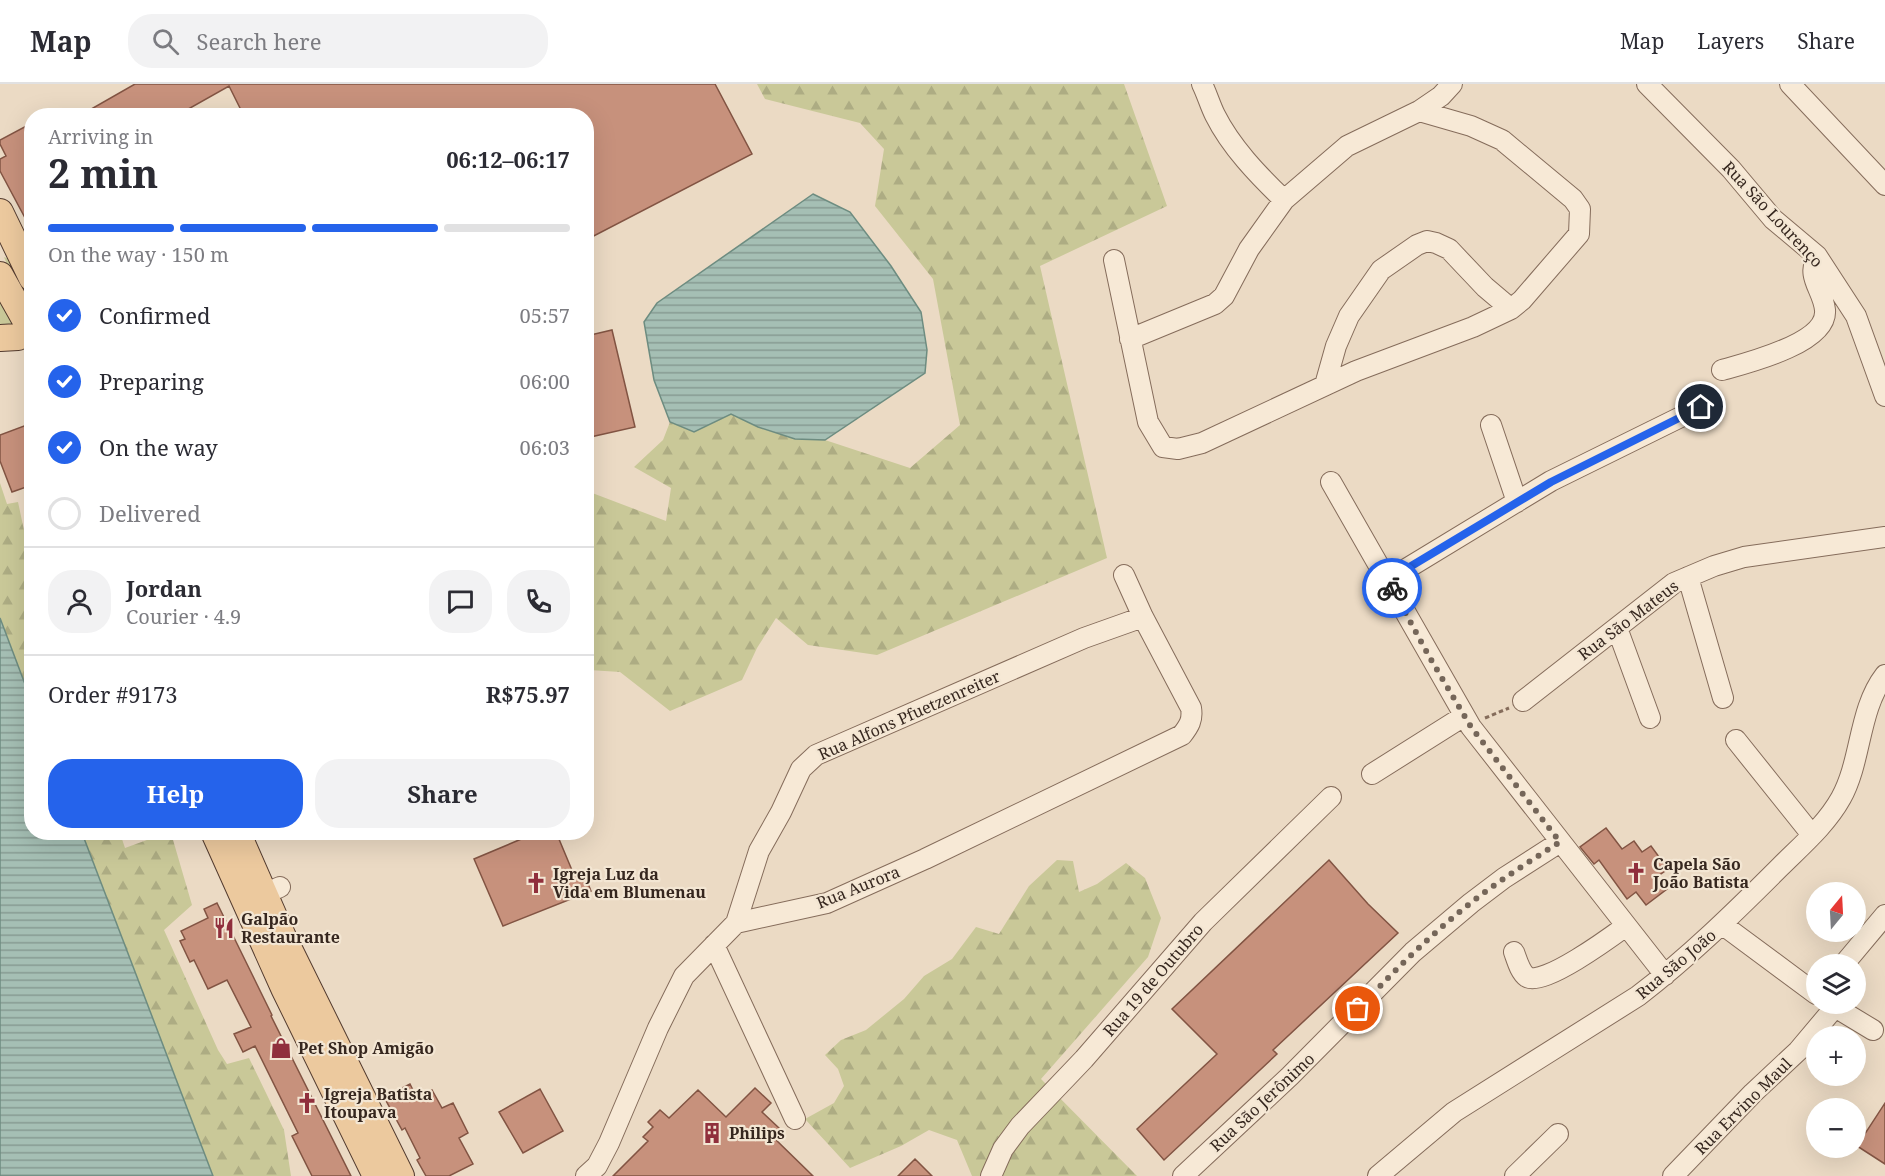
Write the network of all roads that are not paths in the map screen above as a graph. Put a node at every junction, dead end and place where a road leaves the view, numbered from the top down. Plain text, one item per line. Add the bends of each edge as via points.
1 (1202, 84) edge
2 (1452, 84) edge
3 (1647, 84) edge
4 (1790, 84) edge
5 (1419, 111) junction
6 (1885, 185) edge
7 (1284, 200) junction
8 (0, 212) edge
9 (9, 249) edge
10 (1817, 256) junction
11 (1114, 260) dead end
12 (24, 268) edge
13 (0, 275) edge
14 (1511, 309) junction
15 (24, 318) edge
16 (24, 334) edge
17 (0, 338) edge
18 (1130, 339) junction
19 (1722, 370) dead end
20 (1325, 385) junction
21 (1885, 396) edge
22 (1701, 407) dead end
23 (1491, 425) dead end
24 (1331, 482) dead end
25 (1517, 502) junction
26 (1885, 537) edge
27 (1124, 574) dead end
28 (1688, 577) junction
29 (1388, 580) junction
30 (1143, 617) junction
31 (1617, 628) junction
32 (1885, 675) edge
33 (1724, 698) dead end
34 (1523, 701) road end
35 (1650, 718) dead end
36 (1468, 721) junction
37 (1736, 740) dead end
38 (1372, 774) dead end
39 (1331, 797) dead end
40 (1812, 835) junction
41 (218, 840) edge
42 (242, 840) edge
43 (1560, 842) junction
44 (1885, 915) edge
45 (736, 923) junction
46 (1723, 924) junction
47 (1626, 926) junction
48 (714, 945) junction
49 (1514, 952) dead end
50 (1852, 954) edge
51 (1665, 975) junction
52 (1806, 986) edge
53 (1826, 1014) edge
54 (1847, 1014) edge
55 (1873, 1030) dead end
56 (795, 1119) dead end
57 (1558, 1134) dead end
58 (376, 1176) edge
59 (401, 1176) edge
60 (586, 1176) edge
61 (991, 1176) edge
62 (1183, 1176) edge
63 (1378, 1176) edge
64 (1515, 1176) edge
65 (1673, 1176) edge

1 - 7 street via 1215,116 1236,148
2 - 5 street
3 - 10 street, Rua São Lourenço via 1731,169 1773,219
4 - 6 street
5 - 7 street via 1347,146
5 - 14 street via 1502,140 1574,199 1580,209 1580,234
7 - 18 street via 1249,249 1224,296 1215,304
8 - 9 main road
9 - 12 main road
10 - 19 street via 1812,272 1825,310 1821,325 1812,336 1756,361
10 - 21 street, Rua São Lourenço via 1856,316
11 - 18 street
13 - 15 main road
14 - 20 street
14 - 20 street via 1449,249 1436,243 1417,245 1381,270 1349,316
16 - 17 main road
18 - 20 street via 1148,422 1163,447 1178,449 1202,443
22 - 25 street
23 - 25 street
24 - 29 street
25 - 29 street
26 - 28 street, Rua São Mateus via 1744,557
27 - 30 street
28 - 31 street, Rua São Mateus via 1674,583
28 - 33 street
29 - 36 street
30 - 45 street, Rua Alfons Pfuetzenreiter via 1062,647 816,754 801,769 759,851
30 - 45 street, Rua Aurora via 1191,708 1190,726 1182,735 826,903
31 - 34 street, Rua São Mateus
31 - 35 street
32 - 40 street, Rua São João via 1868,708 1854,768 1840,799
36 - 38 street
36 - 43 street
37 - 40 street
39 - 61 street, Rua 19 de Outubro via 1203,922 1020,1126 1003,1149
40 - 46 street, Rua São João
41 - 58 main road via 275,969
42 - 59 main road via 272,890 288,948
43 - 47 street
43 - 62 street, Rua São Jerônimo via 1479,896 1413,952
44 - 50 street
45 - 48 street
46 - 51 street, Rua São João
46 - 52 street
47 - 49 street via 1570,963 1534,979 1522,971
47 - 51 street
48 - 56 street
48 - 60 street via 684,976 609,1143 597,1166
51 - 63 street, Rua São João via 1605,1018 1454,1112
53 - 65 street, Rua Ervino Maul via 1798,1051
54 - 55 street
57 - 64 street

